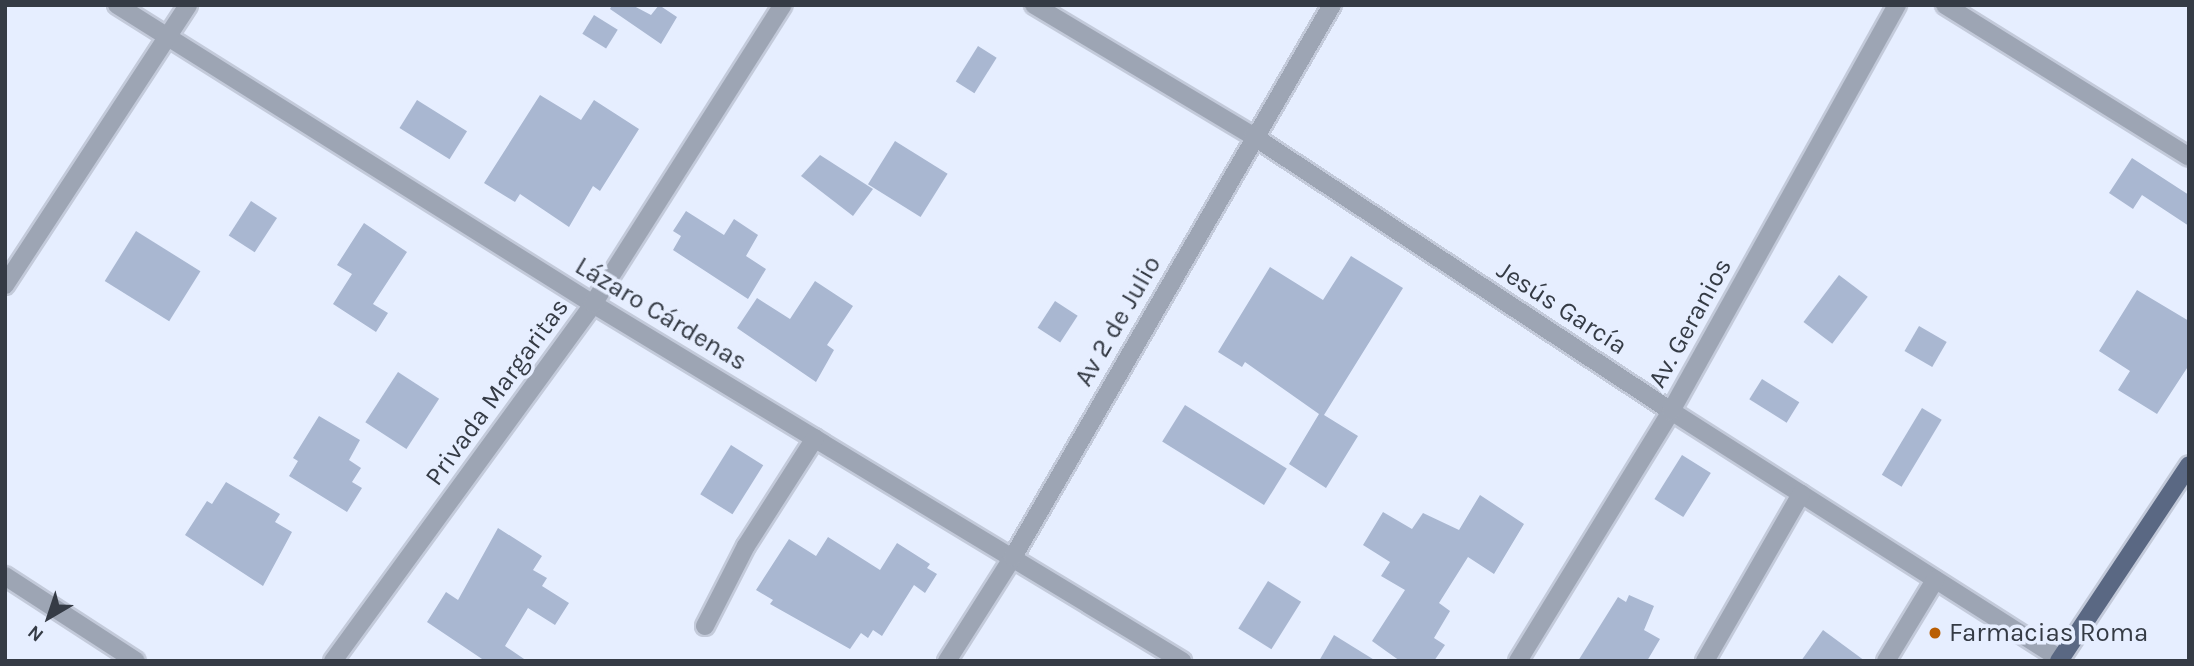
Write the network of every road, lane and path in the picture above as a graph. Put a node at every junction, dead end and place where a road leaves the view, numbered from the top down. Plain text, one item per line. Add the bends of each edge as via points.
1 (117, 5) edge
2 (188, 5) edge
3 (783, 5) edge
4 (1034, 5) edge
5 (1332, 5) edge
6 (1897, 5) edge
7 (1945, 5) edge
8 (169, 36) junction
9 (1253, 136) junction
10 (2189, 157) edge
11 (5, 285) edge
12 (593, 304) junction
13 (1671, 411) junction
14 (815, 438) junction
15 (2189, 465) edge
16 (1801, 494) junction
17 (1013, 557) junction
18 (5, 576) edge
19 (1935, 580) junction
20 (705, 626) dead end
21 (338, 658) edge
22 (2060, 660) edge
23 (136, 661) edge
24 (947, 661) edge
25 (1182, 661) edge
26 (1518, 661) edge
27 (1705, 661) edge
28 (1886, 661) edge

1 - 8 street, Lázaro Cárdenas
2 - 8 street
3 - 12 street, Privada Margaritas
4 - 9 street, Jesús García
5 - 9 street, Av 2 de Julio
6 - 13 street, Av. Geranios
7 - 10 street
8 - 11 street
8 - 12 street, Lázaro Cárdenas
9 - 13 street, Jesús García
9 - 17 street, Av 2 de Julio
12 - 14 street, Lázaro Cárdenas
12 - 21 street, Privada Margaritas
13 - 16 street, Jesús García
13 - 26 street, Av. Geranios
14 - 17 street, Lázaro Cárdenas
14 - 20 street via 746,546
15 - 22 main road
16 - 19 street, Jesús García
16 - 27 street
17 - 24 street, Av 2 de Julio
17 - 25 street, Lázaro Cárdenas
18 - 23 street
19 - 22 street, Jesús García
19 - 28 street

